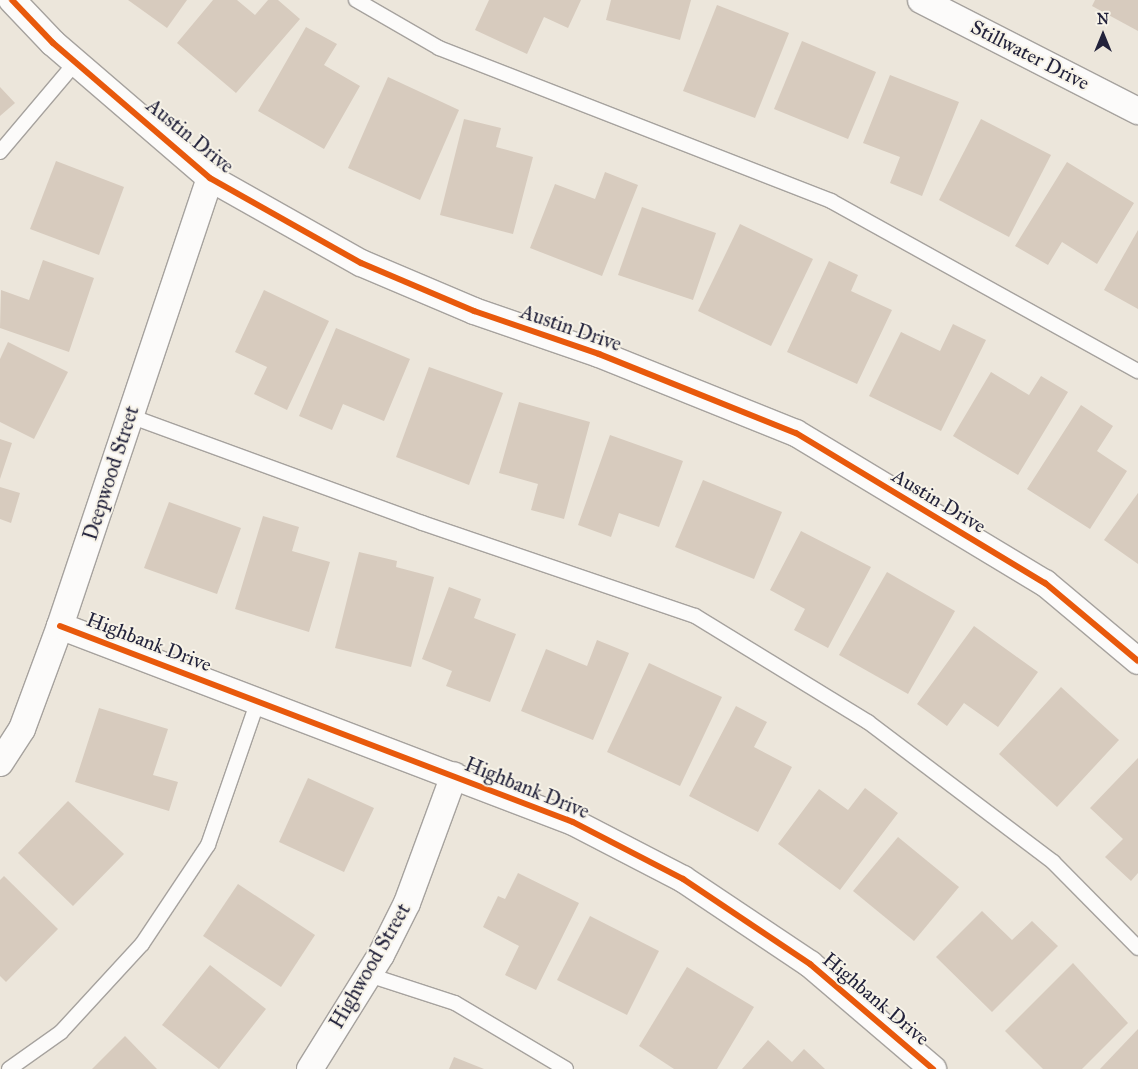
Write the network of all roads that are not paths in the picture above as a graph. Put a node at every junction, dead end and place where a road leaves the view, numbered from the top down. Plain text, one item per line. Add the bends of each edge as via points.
1 (12, 0) edge
2 (356, 0) edge
3 (921, 0) edge
4 (76, 62) junction
5 (1138, 111) edge
6 (0, 152) edge
7 (210, 178) junction
8 (1138, 371) edge
9 (130, 416) junction
10 (60, 626) junction
11 (1138, 661) edge
12 (258, 701) junction
13 (0, 763) edge
14 (454, 775) junction
15 (1138, 948) edge
16 (369, 975) junction
17 (9, 1069) edge
18 (310, 1069) edge
19 (566, 1069) edge
20 (933, 1069) edge

1 - 4 street, Austin Drive
2 - 8 lane via 439,48 831,201
3 - 5 street, Stillwater Drive
4 - 6 lane
4 - 7 street, Austin Drive
7 - 9 street, Deepwood Street
7 - 11 street, Austin Drive via 361,263 474,311 599,354 796,433 1045,583
9 - 10 street, Deepwood Street
9 - 15 lane via 695,616 876,728 1053,862
10 - 12 street, Highbank Drive
10 - 13 street, Deepwood Street via 22,729
12 - 14 street, Highbank Drive
12 - 17 lane via 208,845 142,944 61,1032
14 - 16 street, Highwood Street via 407,903
14 - 20 street, Highbank Drive via 573,822 683,879 810,964
16 - 18 street, Highwood Street
16 - 19 lane via 455,1003

